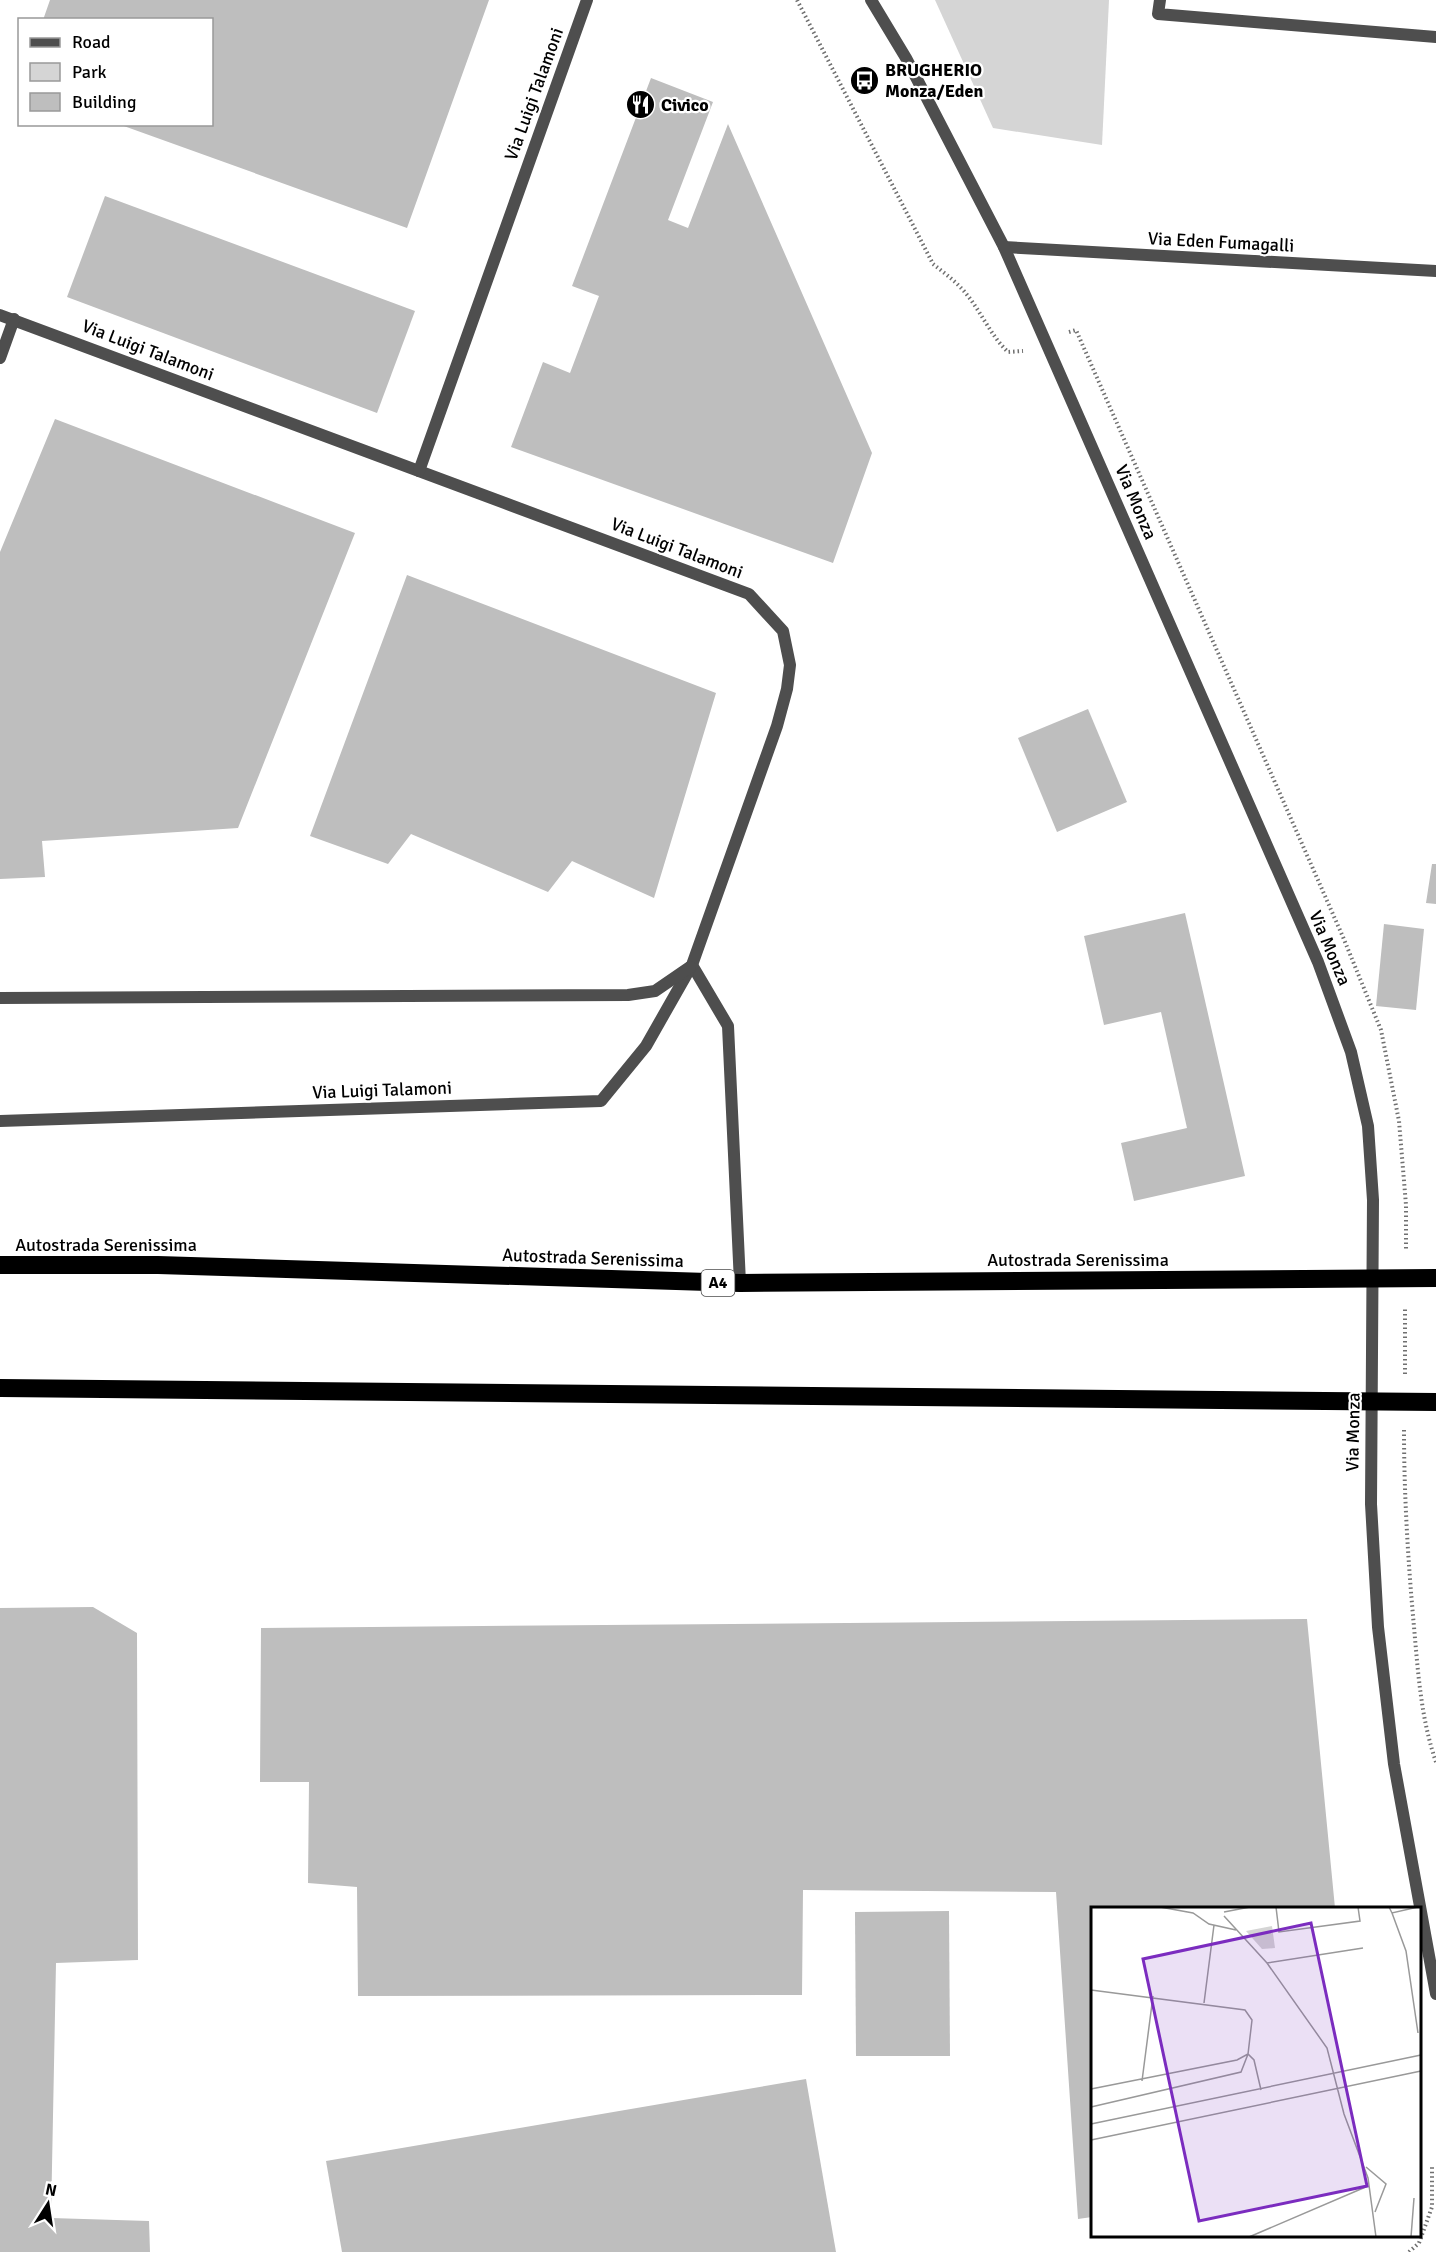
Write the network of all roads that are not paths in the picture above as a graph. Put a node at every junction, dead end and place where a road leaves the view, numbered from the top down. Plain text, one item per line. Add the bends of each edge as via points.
1 (586, 0) edge
2 (871, 0) edge
3 (1160, 0) edge
4 (1436, 37) edge
5 (1004, 247) junction
6 (1436, 271) edge
7 (0, 315) edge
8 (14, 319) junction
9 (0, 358) edge
10 (419, 471) junction
11 (692, 965) junction
12 (0, 998) edge
13 (0, 1121) edge
14 (0, 1265) edge
15 (1436, 1278) edge
16 (740, 1284) junction
17 (0, 1388) edge
18 (1436, 1402) edge
19 (1420, 1907) edge
20 (1421, 1912) edge
21 (1436, 1994) edge

1 - 10 street, Via Luigi Talamoni
2 - 5 street, Via Monza via 906,58
3 - 4 street via 1158,14
5 - 6 street, Via Eden Fumagalli
5 - 19 street, Via Monza via 1318,962 1351,1052 1368,1126 1373,1200 1371,1504 1378,1628 1394,1764
7 - 8 street, Via Luigi Talamoni
8 - 9 street
8 - 10 street, Via Luigi Talamoni
10 - 11 street, Via Luigi Talamoni via 749,594 783,631 790,665 777,726
11 - 12 street via 655,991 628,995
11 - 13 street, Via Luigi Talamoni via 645,1046 601,1101
11 - 16 street via 728,1026
14 - 16 highway, Autostrada Serenissima / A4 via 158,1265
15 - 16 highway, Autostrada Serenissima / A4
17 - 18 highway
20 - 21 street, Via Monza

